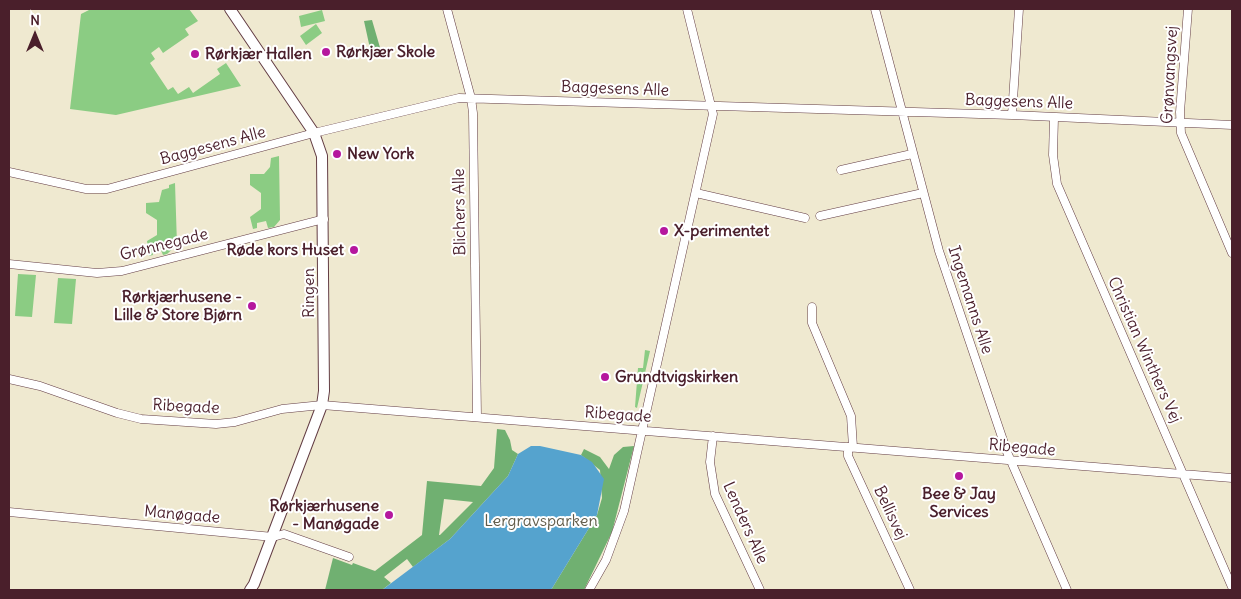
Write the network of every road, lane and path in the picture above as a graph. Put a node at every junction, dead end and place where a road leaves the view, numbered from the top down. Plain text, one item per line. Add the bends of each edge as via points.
1 (230, 9) edge
2 (447, 9) edge
3 (687, 9) edge
4 (875, 9) edge
5 (1019, 9) edge
6 (1188, 9) edge
7 (471, 98) junction
8 (710, 106) junction
9 (902, 113) junction
10 (1012, 115) junction
11 (1054, 118) junction
12 (1180, 122) junction
13 (1232, 125) edge
14 (314, 133) junction
15 (912, 154) junction
16 (840, 170) dead end
17 (9, 172) edge
18 (696, 194) junction
19 (923, 194) junction
20 (820, 216) dead end
21 (805, 218) dead end
22 (324, 219) junction
23 (1232, 253) edge
24 (9, 264) edge
25 (812, 307) dead end
26 (9, 379) edge
27 (322, 405) junction
28 (477, 417) junction
29 (643, 430) junction
30 (713, 436) junction
31 (850, 447) junction
32 (1011, 461) junction
33 (1184, 475) junction
34 (1232, 478) edge
35 (9, 512) edge
36 (273, 537) junction
37 (349, 557) dead end
38 (1232, 587) edge
39 (250, 590) edge
40 (589, 590) edge
41 (760, 590) edge
42 (910, 590) edge
43 (1067, 590) edge

1 - 14 street, Ringen
2 - 7 street, Blichers Alle
3 - 8 street
4 - 9 street, Ingemanns Alle
5 - 10 street
6 - 12 street, Grønvangsvej
7 - 8 street, Baggesens Alle
7 - 14 street, Baggesens Alle via 459,98
7 - 28 street, Blichers Alle
8 - 9 street, Baggesens Alle
8 - 18 street via 713,114
9 - 10 street, Baggesens Alle
9 - 15 street, Ingemanns Alle
10 - 11 street, Baggesens Alle
11 - 12 street, Baggesens Alle
11 - 33 street, Christian Winthers Vej via 1053,155 1057,184
12 - 13 street, Baggesens Alle
12 - 23 street, Grønvangsvej via 1182,137
14 - 17 street, Baggesens Alle via 107,189 86,190
14 - 22 street, Ringen via 322,156
15 - 16 street
15 - 19 street, Ingemanns Alle
18 - 21 street
18 - 29 street
19 - 20 street
19 - 32 street, Ingemanns Alle via 939,251
22 - 24 street, Grønnegade via 122,271 97,273
22 - 27 street, Ringen
25 - 31 street, Bellisvej via 812,323 851,416
26 - 27 street, Ribegade via 141,419 216,424 282,409
27 - 28 street, Ribegade
27 - 36 street, Ringen
28 - 29 street, Ribegade
29 - 30 street, Ribegade
29 - 40 street via 624,511 606,560
30 - 31 street, Ribegade
30 - 41 street, Lenders Alle via 710,462 715,494
31 - 32 street, Ribegade
31 - 42 street, Bellisvej via 848,456
32 - 33 street, Ribegade
32 - 43 street, Ingemanns Alle
33 - 34 street, Ribegade
33 - 38 street, Christian Winthers Vej
35 - 36 street, Manøgade
36 - 37 street, Manøgade via 284,534
36 - 39 street, Ringen

